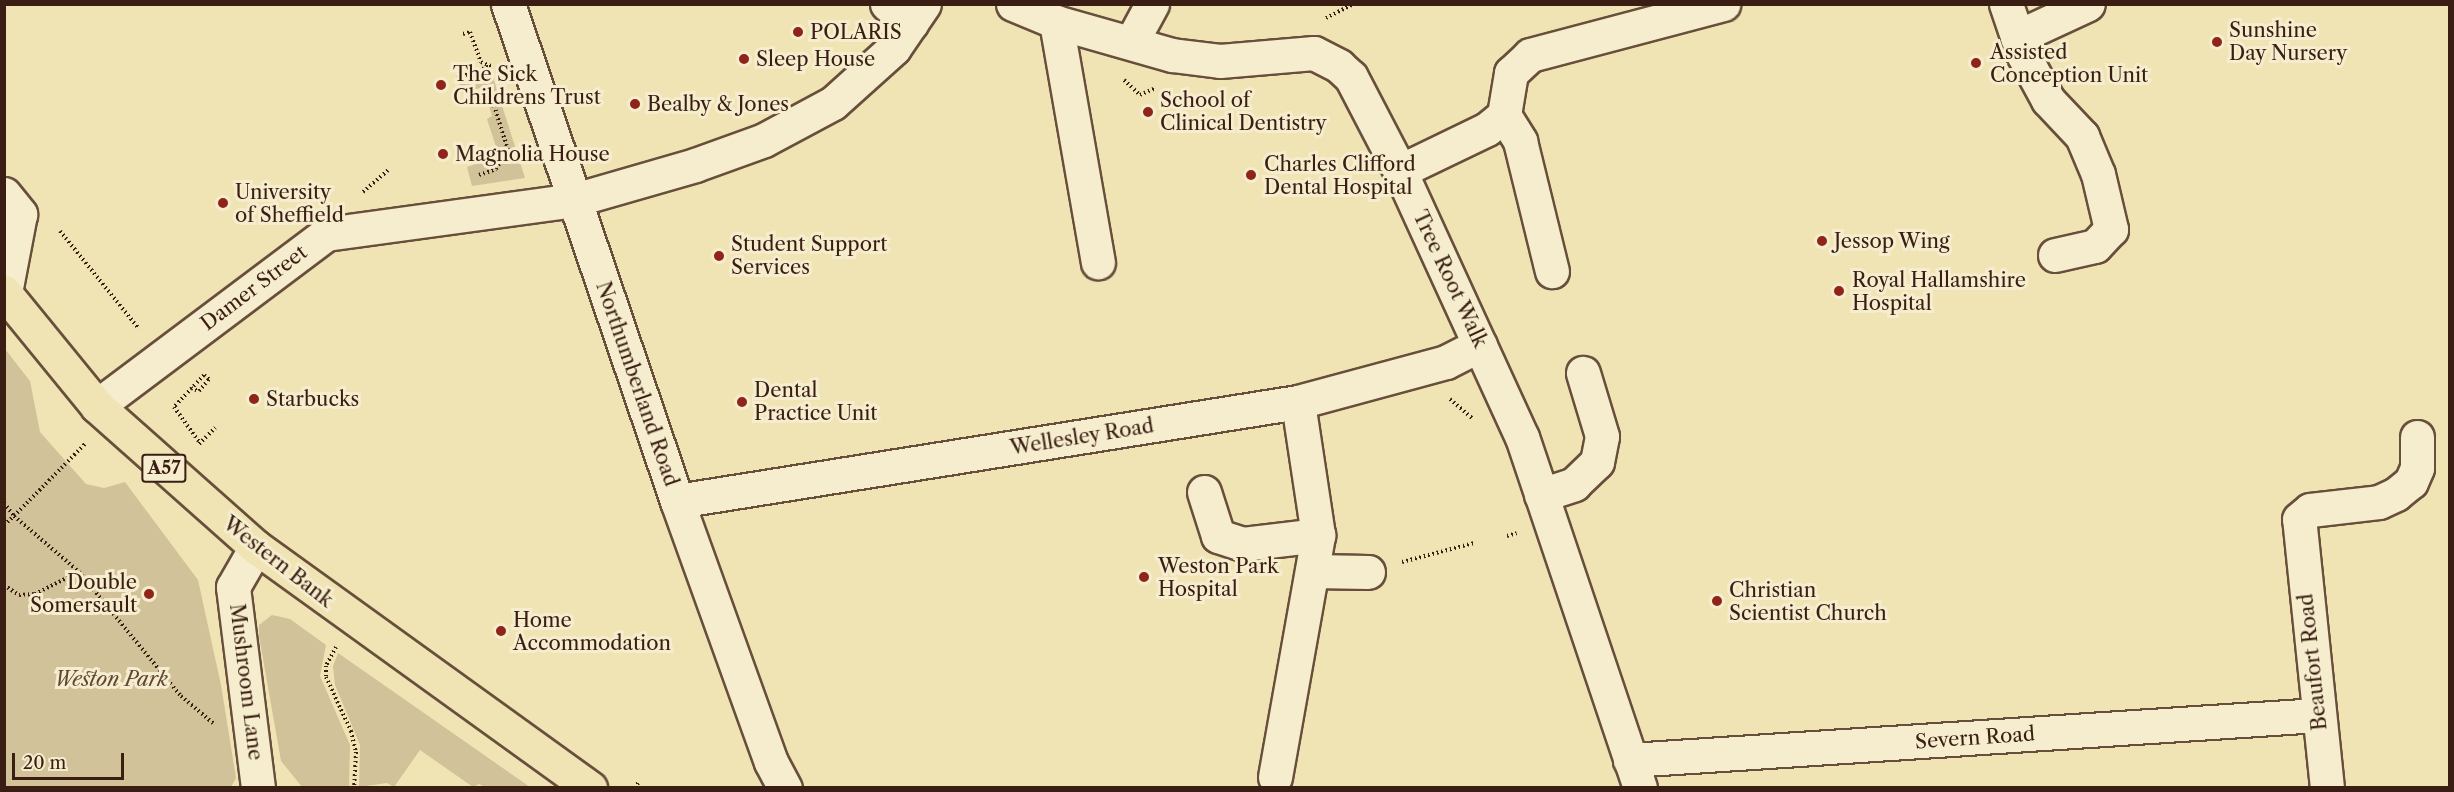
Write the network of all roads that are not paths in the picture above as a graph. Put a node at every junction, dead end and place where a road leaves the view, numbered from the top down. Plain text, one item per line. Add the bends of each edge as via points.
1 (508, 4) edge
2 (1013, 4) edge
3 (1152, 4) edge
4 (1724, 4) edge
5 (2006, 4) edge
6 (2088, 4) edge
7 (908, 11) edge
8 (1056, 22) junction
9 (2017, 37) junction
10 (1132, 42) junction
11 (1504, 115) junction
12 (1400, 171) junction
13 (4, 194) edge
14 (574, 200) junction
15 (2055, 255) dead end
16 (1098, 262) dead end
17 (1552, 271) dead end
18 (5, 292) edge
19 (1480, 345) junction
20 (1583, 374) dead end
21 (1298, 402) junction
22 (97, 406) junction
23 (2417, 437) dead end
24 (1204, 492) dead end
25 (1541, 495) junction
26 (677, 501) junction
27 (1318, 535) junction
28 (256, 547) junction
29 (1312, 571) junction
30 (1368, 572) road end
31 (2319, 715) junction
32 (1635, 774) edge
33 (1275, 777) dead end
34 (775, 779) edge
35 (258, 788) edge
36 (590, 788) edge
37 (2327, 788) edge

1 - 14 street, Northumberland Road
2 - 8 street, Tree Root Walk
3 - 10 street
4 - 11 street via 1530,55 1511,73
5 - 9 street
6 - 9 street
7 - 14 street, Damer Street via 894,48 833,103 764,140
8 - 10 street, Tree Root Walk
8 - 16 street
9 - 15 street via 2048,100 2082,136 2098,174 2111,228 2095,246
10 - 12 street, Tree Root Walk via 1172,55 1220,61 1314,53 1352,77
11 - 12 street via 1486,129
11 - 17 street via 1520,141
12 - 19 street, Tree Root Walk
13 - 18 street via 20,214
14 - 22 street, Damer Street via 326,234
14 - 26 street, Northumberland Road
18 - 22 main road, Western Bank / A57
19 - 21 street, Wellesley Road via 1446,362
19 - 25 street, Tree Root Walk via 1522,437
20 - 25 street via 1602,436 1597,462 1574,484
21 - 26 street, Wellesley Road
21 - 27 street
22 - 28 main road, Western Bank / A57
23 - 31 street, Beaufort Road via 2417,468 2411,482 2379,502 2310,510 2299,519
24 - 27 street via 1218,536 1243,544
25 - 32 street, Tree Root Walk
26 - 34 street, Northumberland Road
27 - 29 street
28 - 35 street, Mushroom Lane via 233,587
28 - 36 main road, Western Bank / A57
29 - 30 street
29 - 33 street
31 - 32 street, Severn Road
31 - 37 street, Beaufort Road

